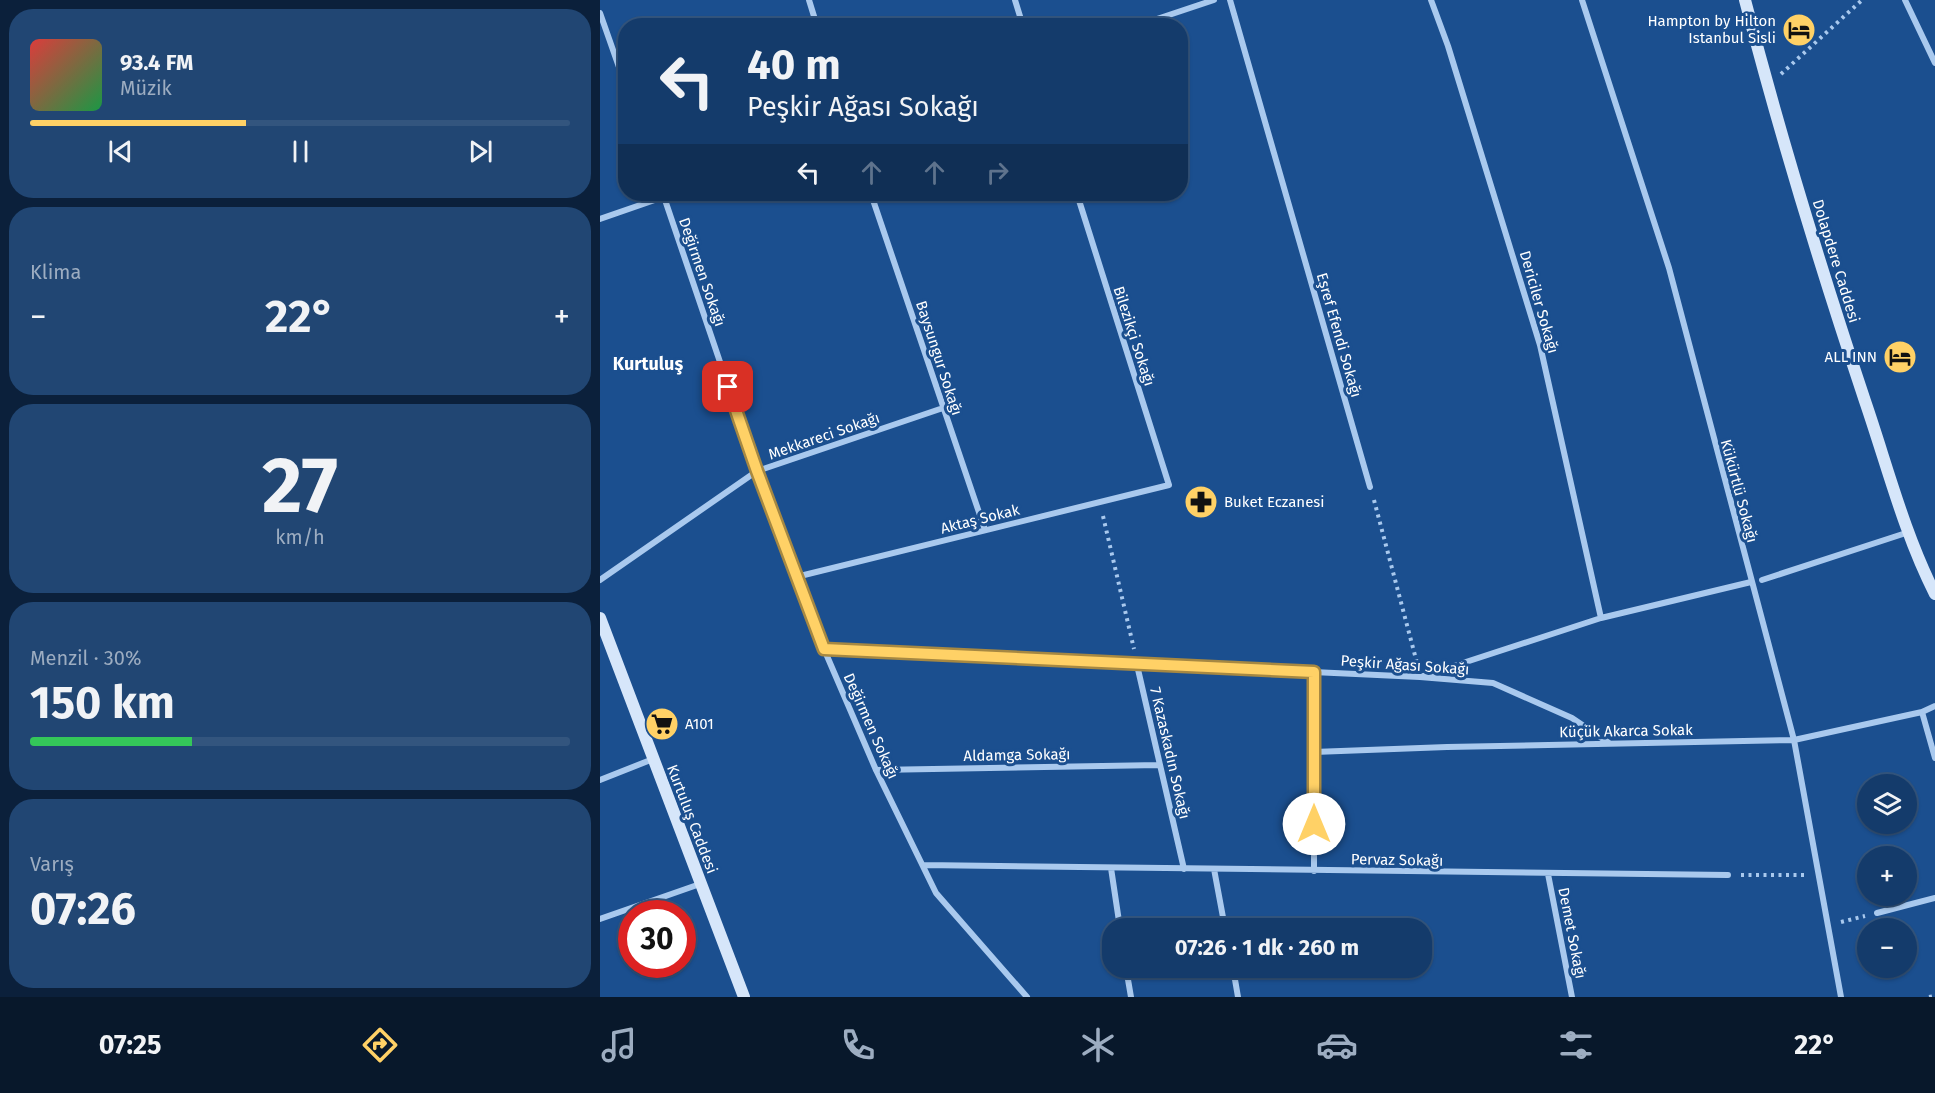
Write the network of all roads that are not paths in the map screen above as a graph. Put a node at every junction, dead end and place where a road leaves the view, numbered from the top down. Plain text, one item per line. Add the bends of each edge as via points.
1 (809, 0) edge
2 (1015, 0) edge
3 (1214, 0) edge
4 (1230, 0) edge
5 (1431, 0) edge
6 (1582, 0) edge
7 (1745, 0) edge
8 (1905, 0) edge
9 (600, 13) edge
10 (815, 18) edge
11 (1021, 18) edge
12 (1160, 18) edge
13 (1935, 63) edge
14 (618, 64) edge
15 (647, 201) edge
16 (665, 201) edge
17 (874, 201) edge
18 (1079, 201) edge
19 (600, 219) edge
20 (943, 408) junction
21 (757, 471) junction
22 (1169, 485) joint
23 (1370, 487) road end
24 (985, 530) junction
25 (1909, 531) junction
26 (796, 577) junction
27 (600, 580) edge
28 (1762, 580) dead end
29 (1751, 582) junction
30 (1935, 594) edge
31 (600, 618) edge
32 (1601, 618) junction
33 (603, 634) edge
34 (824, 649) junction
35 (1137, 664) junction
36 (1314, 672) junction
37 (1420, 677) junction
38 (1935, 706) edge
39 (1922, 712) junction
40 (1794, 740) junction
41 (1609, 743) junction
42 (1314, 752) junction
43 (1935, 758) edge
44 (654, 759) junction
45 (1159, 765) junction
46 (876, 770) junction
47 (600, 780) edge
48 (923, 866) junction
49 (1111, 868) junction
50 (1184, 869) junction
51 (1214, 869) junction
52 (1314, 871) junction
53 (1548, 874) junction
54 (1728, 875) road end
55 (701, 884) junction
56 (1935, 898) edge
57 (1877, 913) road end
58 (1118, 918) edge
59 (1224, 918) edge
60 (600, 919) edge
61 (1128, 978) edge
62 (1235, 978) edge
63 (744, 997) edge
64 (1026, 997) edge
65 (1131, 997) edge
66 (1238, 997) edge
67 (1572, 997) edge
68 (1841, 997) edge

1 - 10 street
2 - 11 street
3 - 12 street
4 - 23 street, Eşref Efendi Sokağı
5 - 32 street, Dericiler Sokağı via 1540,345
6 - 29 street, Kükürtlü Sokağı via 1669,268
7 - 25 main road, Dolapdere Caddesi via 1832,303
8 - 13 street
9 - 14 street
15 - 19 street
16 - 21 street, Değirmen Sokağı
17 - 20 street, Baysungur Sokağı
18 - 22 street, Bilezikçi Sokağı
20 - 21 street, Mekkareci Sokağı
20 - 24 street, Baysungur Sokağı
21 - 26 street, Değirmen Sokağı
21 - 27 street, Mekkareci Sokağı
22 - 24 street, Aktaş Sokak
24 - 26 street, Aktaş Sokak
25 - 28 street
25 - 30 main road, Dolapdere Caddesi
26 - 34 street, Değirmen Sokağı
29 - 32 street
29 - 40 street, Kükürtlü Sokağı
31 - 33 main road, Kurtuluş Caddesi
32 - 37 street
33 - 44 main road, Kurtuluş Caddesi
34 - 35 street, Peşkir Ağası Sokağı
34 - 46 street, Değirmen Sokağı
35 - 36 street, Peşkir Ağası Sokağı
35 - 45 street, 7 Kazaskadın Sokağı
36 - 37 street, Peşkir Ağası Sokağı
36 - 42 street
37 - 41 street, Peşkir Ağası Sokağı via 1493,683 1572,718
38 - 39 street, Küçük Akarca Sokak
39 - 40 street, Küçük Akarca Sokak
39 - 43 street
40 - 41 street, Küçük Akarca Sokak
40 - 68 street, Kükürtlü Sokağı
41 - 42 street, Küçük Akarca Sokak
42 - 52 street
44 - 47 street
44 - 55 main road, Kurtuluş Caddesi
45 - 46 street, Aldamga Sokağı
45 - 50 street, 7 Kazaskadın Sokağı
46 - 48 street, Değirmen Sokağı
48 - 49 street, Pervaz Sokağı
48 - 64 street, Değirmen Sokağı via 936,893
49 - 50 street, Pervaz Sokağı
49 - 58 street
50 - 51 street, Pervaz Sokağı
51 - 52 street, Pervaz Sokağı
51 - 59 street
52 - 53 street, Pervaz Sokağı
53 - 54 street, Pervaz Sokağı
53 - 67 street, Demet Sokağı
55 - 60 street
55 - 63 main road, Kurtuluş Caddesi
56 - 57 street
61 - 65 street
62 - 66 street

